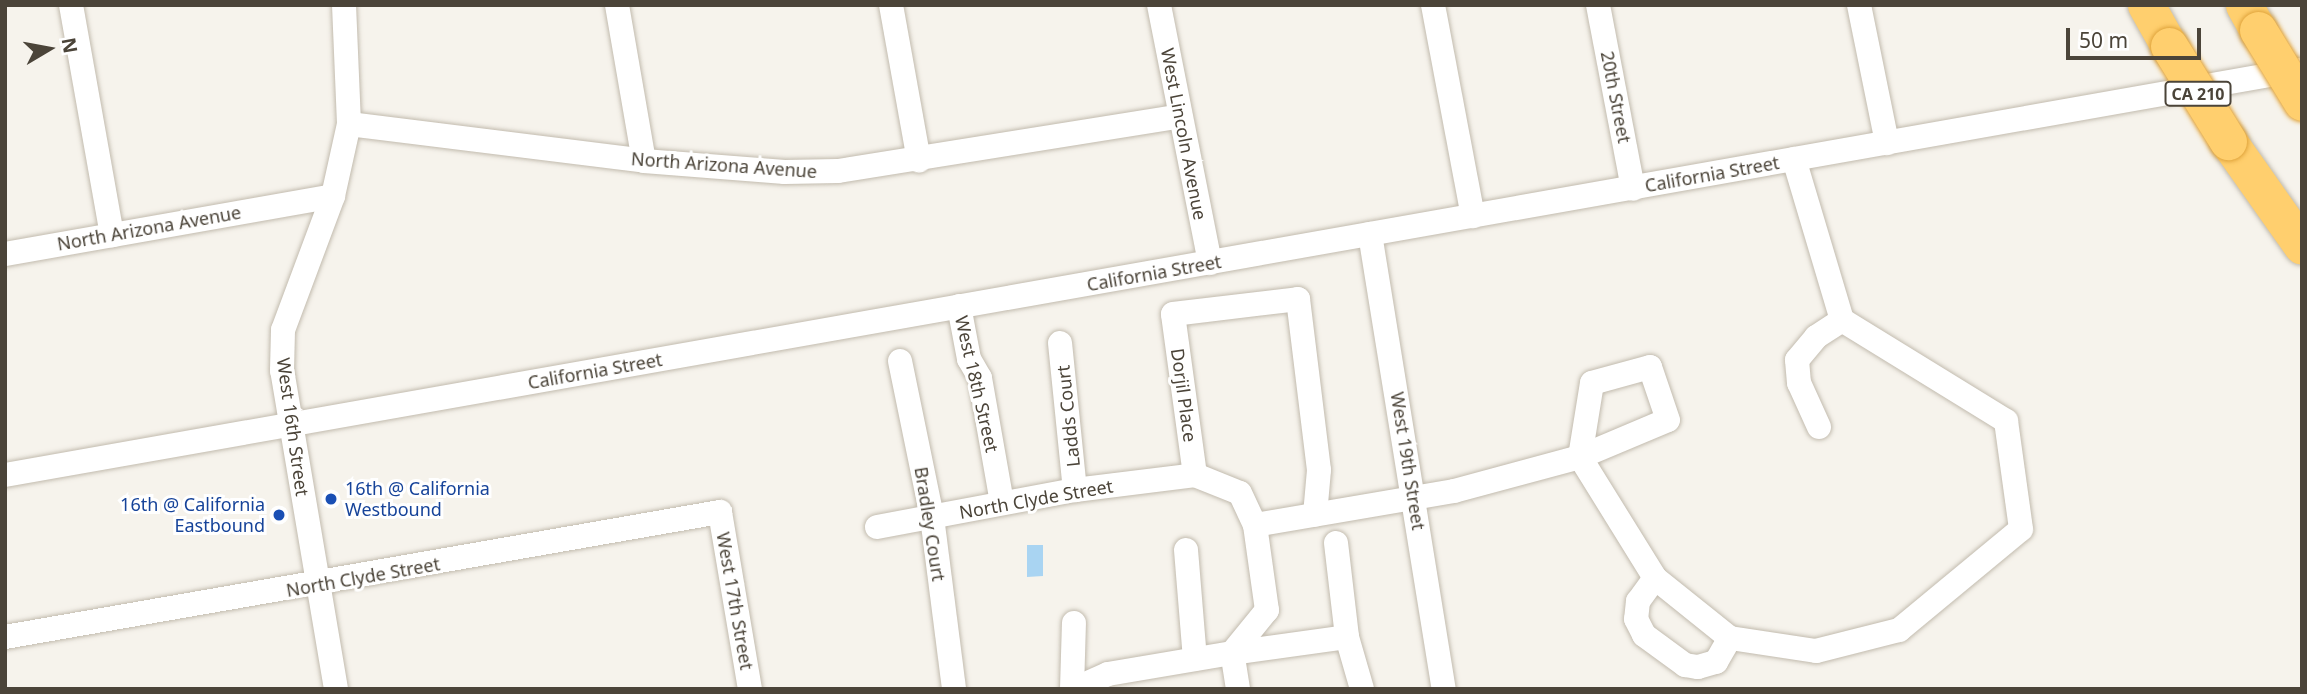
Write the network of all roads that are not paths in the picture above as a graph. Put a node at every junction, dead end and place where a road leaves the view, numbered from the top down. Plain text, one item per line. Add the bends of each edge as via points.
1 (71, 5) edge
2 (344, 5) edge
3 (617, 5) edge
4 (891, 5) edge
5 (1159, 5) edge
6 (1433, 5) edge
7 (1598, 5) edge
8 (1859, 5) edge
9 (2146, 5) edge
10 (2251, 13) edge
11 (2302, 69) edge
12 (2302, 103) edge
13 (1180, 116) junction
14 (349, 124) junction
15 (1887, 143) junction
16 (1794, 159) junction
17 (919, 160) junction
18 (644, 161) junction
19 (1633, 189) junction
20 (333, 195) junction
21 (1473, 216) junction
22 (1370, 234) junction
23 (112, 235) junction
24 (2302, 246) edge
25 (5, 254) edge
26 (1210, 263) junction
27 (959, 306) junction
28 (1842, 320) junction
29 (1060, 343) dead end
30 (900, 361) dead end
31 (290, 425) junction
32 (1819, 426) dead end
33 (5, 475) edge
34 (1195, 475) junction
35 (1075, 490) junction
36 (1415, 498) junction
37 (1002, 503) junction
38 (720, 512) joint
39 (1315, 515) junction
40 (932, 517) junction
41 (1255, 525) junction
42 (877, 527) dead end
43 (1336, 543) dead end
44 (1186, 550) dead end
45 (1655, 578) junction
46 (318, 586) junction
47 (1074, 623) dead end
48 (1347, 637) junction
49 (5, 638) edge
50 (1730, 638) junction
51 (1232, 653) junction
52 (1195, 659) junction
53 (1109, 681) edge
54 (336, 689) edge
55 (750, 689) edge
56 (954, 689) edge
57 (1074, 689) edge
58 (1238, 689) edge
59 (1362, 689) edge
60 (1444, 689) edge

1 - 23 street
2 - 14 street, West 16th Street
3 - 18 street
4 - 17 street
5 - 13 street, West Lincoln Avenue
6 - 21 street
7 - 19 street, 20th Street
8 - 15 street
9 - 24 highway, CA 210, bridge via 2228,141
10 - 12 highway, bridge
11 - 15 street, California Street
13 - 17 street, North Arizona Avenue
13 - 26 street, West Lincoln Avenue
14 - 18 street, North Arizona Avenue
14 - 20 street, West 16th Street
15 - 16 street, California Street
16 - 19 street, California Street
16 - 28 street
17 - 18 street, North Arizona Avenue via 838,171 785,172
19 - 21 street, California Street
20 - 23 street, North Arizona Avenue
20 - 31 street, West 16th Street via 283,330 282,371
21 - 22 street, California Street
22 - 26 street, California Street
22 - 36 street, West 19th Street
23 - 25 street, North Arizona Avenue
26 - 27 street, California Street
27 - 31 street, California Street
27 - 37 street, West 18th Street via 969,359 980,378
28 - 32 street via 1816,337 1797,360 1799,383
28 - 50 street via 2006,421 2021,529 1899,630 1816,651
29 - 35 street, Ladds Court
30 - 40 street, Bradley Court
31 - 33 street, California Street
31 - 46 street, West 16th Street
34 - 35 street, North Clyde Street
34 - 39 street, Dorjil Place via 1173,314 1298,299 1319,470
34 - 41 street via 1240,493
35 - 37 street, North Clyde Street
36 - 39 street
36 - 45 street via 1580,457
36 - 60 street, West 19th Street
37 - 40 street, North Clyde Street
38 - 46 street, North Clyde Street
38 - 55 street, West 17th Street
39 - 41 street
40 - 42 street, North Clyde Street
40 - 56 street, Bradley Court
41 - 51 street via 1267,610
43 - 48 street
44 - 52 street
45 - 50 street
45 - 50 street via 1638,601 1636,619 1644,635 1685,665 1698,667 1716,662
46 - 49 street, North Clyde Street
46 - 54 street, West 16th Street
47 - 57 street
48 - 51 street
48 - 59 street
51 - 52 street
51 - 58 street
52 - 53 street
53 - 57 street

